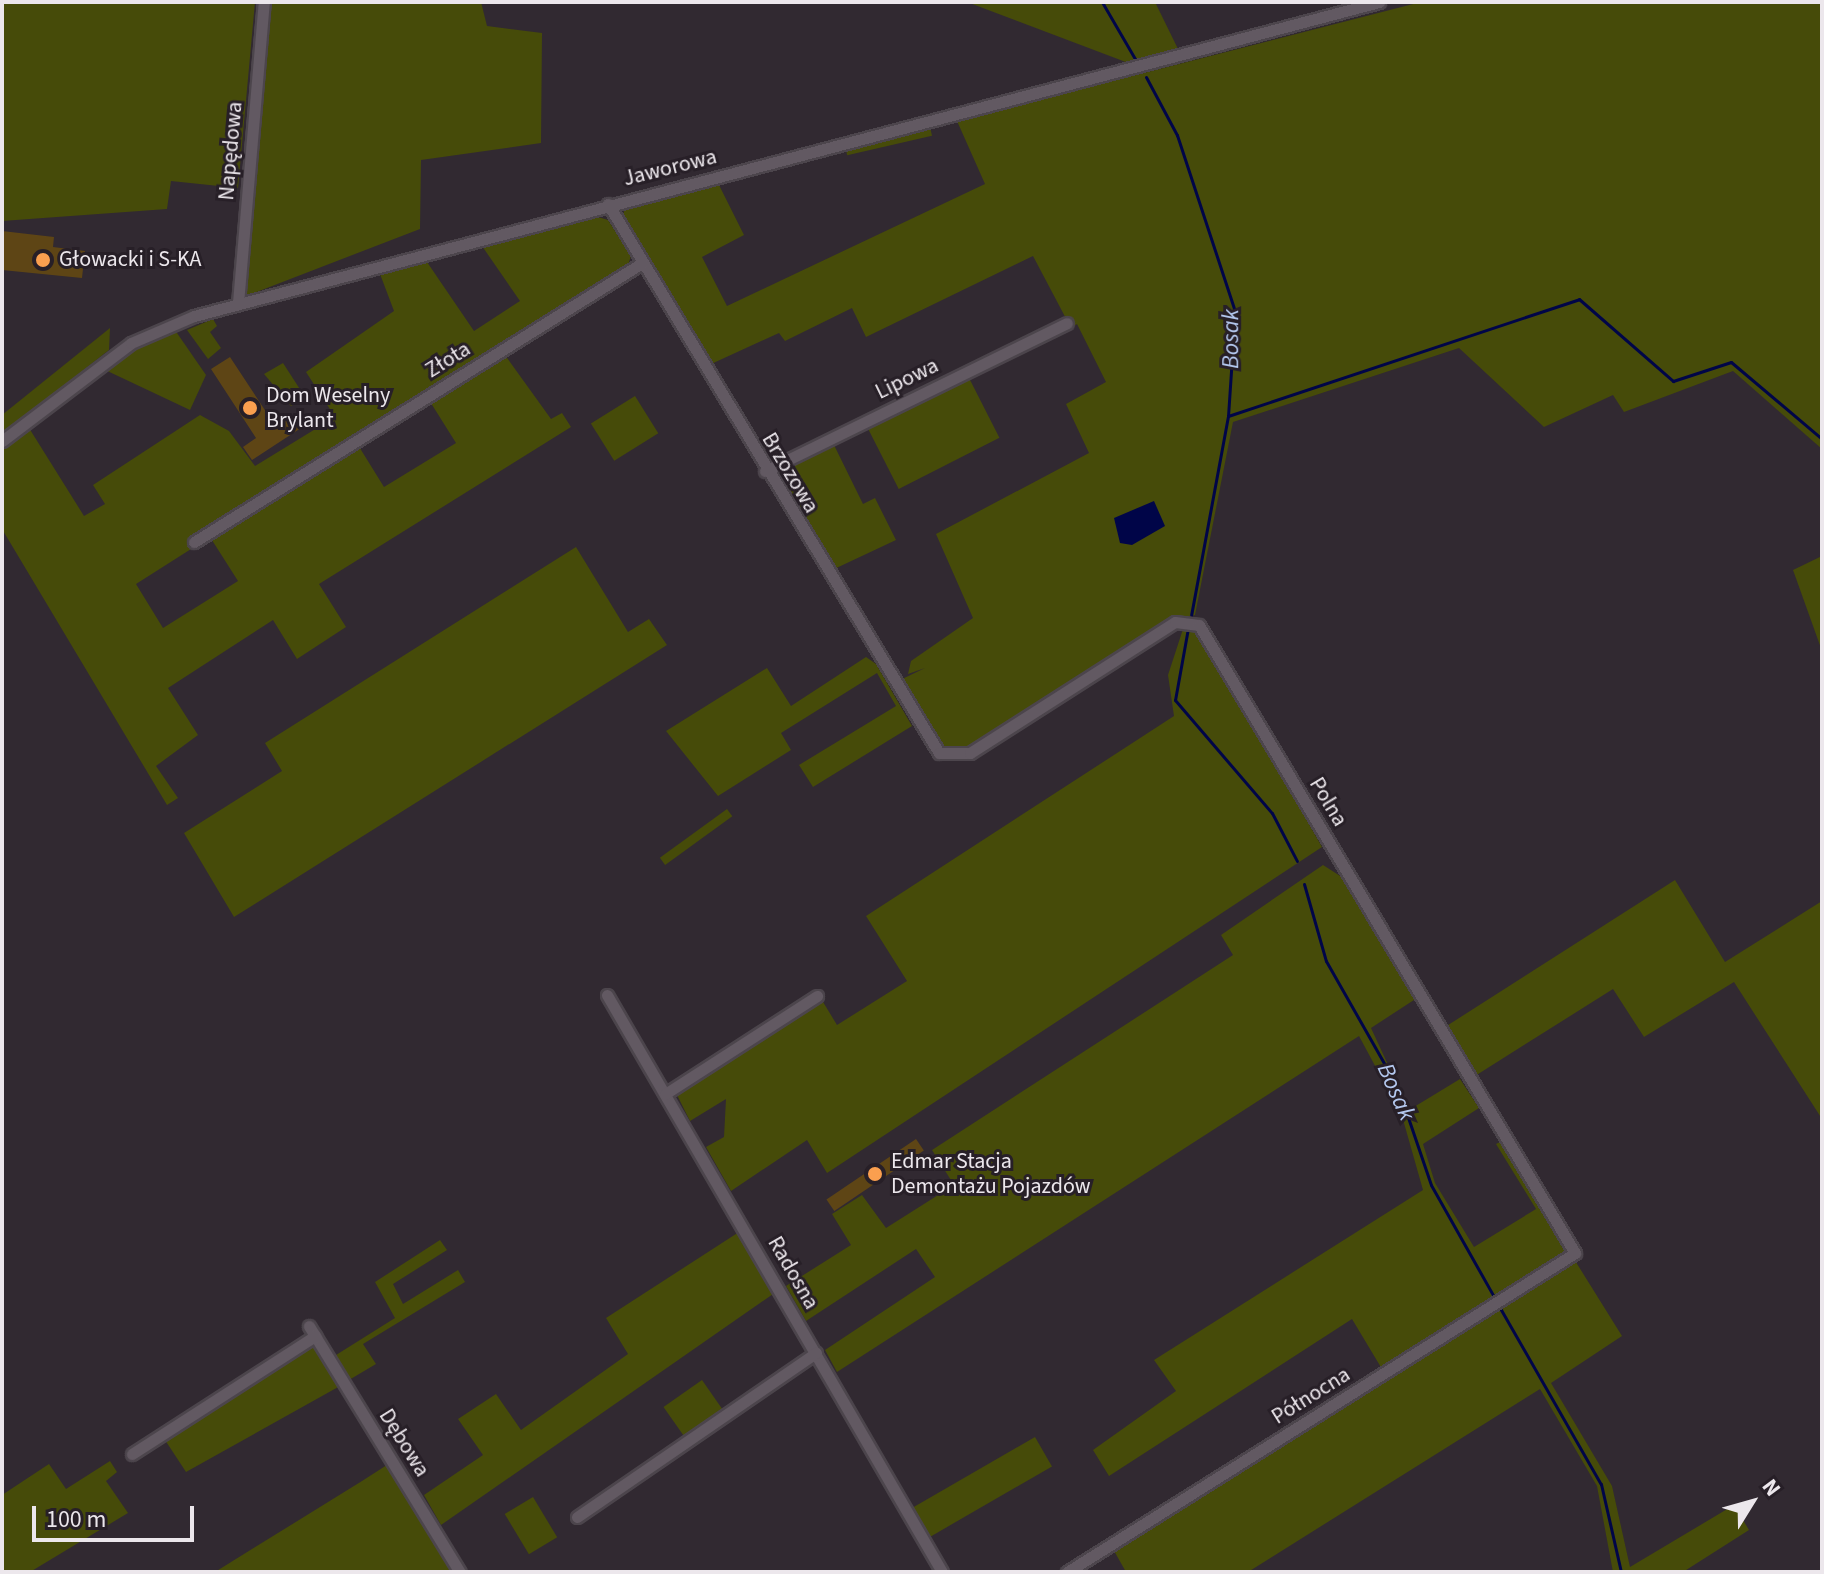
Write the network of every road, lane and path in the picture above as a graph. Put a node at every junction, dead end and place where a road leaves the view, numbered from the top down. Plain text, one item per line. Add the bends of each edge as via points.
1 (264, 2) edge
2 (1379, 2) edge
3 (1352, 5) edge
4 (608, 204) junction
5 (642, 263) junction
6 (238, 303) junction
7 (1067, 323) dead end
8 (2, 441) edge
9 (765, 471) junction
10 (194, 542) dead end
11 (945, 757) joint
12 (607, 995) dead end
13 (817, 996) dead end
14 (665, 1094) junction
15 (1575, 1253) joint
16 (816, 1353) junction
17 (132, 1454) dead end
18 (577, 1517) dead end
19 (460, 1572) edge
20 (942, 1572) edge
21 (1067, 1572) edge

1 - 6 street, Napędowa
2 - 3 street, Jaworowa
3 - 4 street, Jaworowa
4 - 5 street, Brzozowa
4 - 6 street, Jaworowa
5 - 9 street, Brzozowa
5 - 10 street, Złota
6 - 8 street, Jaworowa via 131,343
7 - 9 street, Lipowa
9 - 11 street, Brzozowa via 925,737
11 - 15 street, Polna via 970,753 1175,622 1199,625
12 - 14 street, Radosna
13 - 14 street
14 - 16 street, Radosna
15 - 21 street, Północna
16 - 18 street
16 - 20 street, Radosna
17 - 19 street, Dębowa via 312,1331

